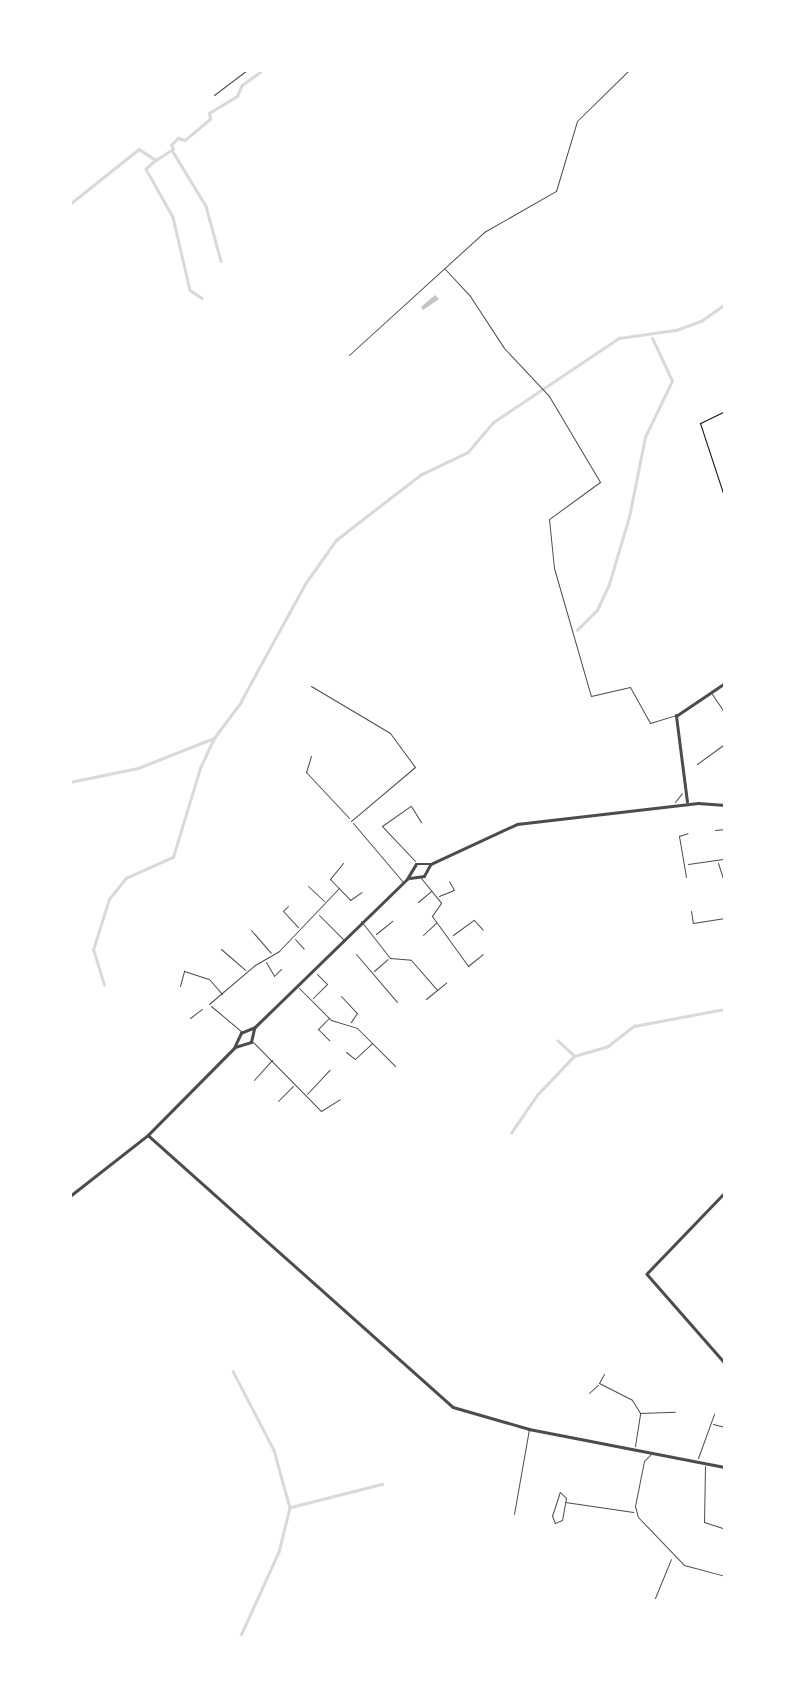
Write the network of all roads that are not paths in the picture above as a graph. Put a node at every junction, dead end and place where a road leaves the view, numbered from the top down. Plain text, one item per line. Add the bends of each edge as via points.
1 (247, 70) edge
2 (630, 70) edge
3 (214, 94) dead end
4 (445, 269) junction
5 (349, 355) dead end
6 (318, 680) dead end
7 (725, 682) edge
8 (311, 686) dead end
9 (316, 689) junction
10 (710, 692) junction
11 (725, 713) edge
12 (676, 716) junction
13 (725, 744) edge
14 (311, 756) dead end
15 (696, 764) dead end
16 (686, 793) junction
17 (687, 804) junction
18 (676, 805) junction
19 (725, 805) edge
20 (351, 821) junction
21 (421, 822) dead end
22 (382, 826) junction
23 (725, 829) edge
24 (376, 830) dead end
25 (715, 830) dead end
26 (688, 833) dead end
27 (411, 858) junction
28 (725, 859) edge
29 (718, 860) junction
30 (343, 863) dead end
31 (420, 864) junction
32 (431, 864) junction
33 (684, 864) junction
34 (412, 869) junction
35 (425, 872) junction
36 (417, 877) junction
37 (686, 877) dead end
38 (404, 880) junction
39 (450, 881) dead end
40 (426, 882) junction
41 (725, 884) edge
42 (308, 886) dead end
43 (459, 887) dead end
44 (339, 888) junction
45 (454, 890) junction
46 (432, 891) junction
47 (362, 892) dead end
48 (437, 898) junction
49 (350, 900) junction
50 (325, 902) junction
51 (418, 902) dead end
52 (349, 904) dead end
53 (288, 906) dead end
54 (691, 911) dead end
55 (317, 913) junction
56 (480, 914) dead end
57 (725, 918) edge
58 (361, 920) junction
59 (474, 920) junction
60 (392, 921) dead end
61 (437, 922) junction
62 (300, 929) junction
63 (251, 930) dead end
64 (482, 930) dead end
65 (423, 934) dead end
66 (450, 936) junction
67 (293, 937) junction
68 (374, 937) junction
69 (343, 939) junction
70 (304, 948) dead end
71 (220, 949) dead end
72 (356, 954) dead end
73 (483, 954) dead end
74 (272, 956) junction
75 (390, 958) junction
76 (265, 960) junction
77 (468, 966) junction
78 (280, 969) dead end
79 (463, 970) dead end
80 (246, 972) junction
81 (372, 973) junction
82 (317, 974) dead end
83 (446, 983) dead end
84 (180, 986) dead end
85 (296, 986) junction
86 (437, 990) junction
87 (399, 993) dead end
88 (222, 994) junction
89 (341, 996) dead end
90 (393, 998) junction
91 (426, 999) dead end
92 (311, 1000) junction
93 (396, 1002) dead end
94 (209, 1004) junction
95 (190, 1018) dead end
96 (329, 1018) junction
97 (349, 1025) junction
98 (246, 1038) junction
99 (329, 1040) dead end
100 (372, 1043) junction
101 (259, 1050) junction
102 (346, 1052) dead end
103 (252, 1058) dead end
104 (272, 1060) junction
105 (395, 1066) dead end
106 (329, 1070) dead end
107 (254, 1080) dead end
108 (295, 1085) junction
109 (305, 1096) junction
110 (340, 1099) dead end
111 (278, 1102) dead end
112 (148, 1135) junction
113 (725, 1193) edge
114 (70, 1196) edge
115 (725, 1363) edge
116 (604, 1374) dead end
117 (599, 1384) junction
118 (589, 1393) dead end
119 (675, 1412) dead end
120 (640, 1413) junction
121 (714, 1414) dead end
122 (710, 1423) junction
123 (725, 1427) edge
124 (528, 1430) junction
125 (637, 1450) junction
126 (652, 1453) junction
127 (644, 1460) junction
128 (697, 1462) junction
129 (705, 1463) junction
130 (725, 1467) edge
131 (566, 1502) junction
132 (636, 1512) junction
133 (514, 1514) dead end
134 (725, 1529) edge
135 (673, 1556) junction
136 (725, 1576) edge
137 (656, 1598) dead end

1 - 3 street
2 - 4 street via 577,121 556,192 484,232
4 - 5 street
4 - 12 street via 544,390 600,482 549,518 554,568 591,696 630,686 650,723
6 - 9 street
7 - 10 street
8 - 9 street
9 - 20 street via 390,733 415,767
10 - 11 street
10 - 12 street
12 - 16 street
13 - 15 street
14 - 20 street via 306,772
16 - 17 street
16 - 18 street via 676,795
17 - 18 street
17 - 19 street
18 - 32 street via 517,824
20 - 38 street
21 - 22 street via 412,805
22 - 24 street
22 - 27 street
23 - 25 street
26 - 33 street via 679,836
27 - 31 street
27 - 34 street
28 - 29 street
29 - 33 street
29 - 41 street
30 - 44 street via 330,877
31 - 32 street
31 - 34 street
31 - 35 street
32 - 35 street
33 - 37 street
34 - 36 street
34 - 38 street
35 - 36 street
35 - 40 street
36 - 38 street
36 - 40 street
38 - 58 street
39 - 45 street
40 - 46 street
42 - 50 street
43 - 45 street
44 - 49 street
44 - 50 street
45 - 48 street
46 - 48 street
46 - 51 street
47 - 49 street
48 - 61 street
49 - 52 street
50 - 55 street
53 - 62 street via 283,911
54 - 57 street via 693,923
55 - 62 street
55 - 69 street
56 - 59 street
58 - 68 street
58 - 69 street
59 - 64 street
59 - 66 street
60 - 68 street
61 - 65 street
61 - 66 street
62 - 67 street
63 - 74 street
66 - 77 street
67 - 70 street
67 - 74 street
68 - 75 street
69 - 85 street
71 - 80 street
72 - 81 street
73 - 77 street
74 - 76 street
75 - 81 street
75 - 86 street via 411,960
76 - 78 street via 274,976
76 - 80 street
77 - 79 street
80 - 88 street
81 - 90 street
82 - 92 street via 327,984
83 - 86 street
84 - 88 street via 184,972 209,979
85 - 92 street
85 - 98 street
86 - 91 street
87 - 90 street
88 - 94 street
89 - 97 street via 357,1013
90 - 93 street
92 - 96 street
94 - 95 street
94 - 98 street
96 - 97 street
96 - 99 street via 318,1029
97 - 100 street
98 - 101 street
98 - 112 street
100 - 102 street via 355,1059
100 - 105 street
101 - 103 street
101 - 104 street
104 - 107 street
104 - 108 street
106 - 109 street
108 - 109 street
108 - 111 street
109 - 110 street via 321,1112
112 - 114 street
112 - 124 street via 453,1407
113 - 115 street via 646,1274
116 - 117 street
117 - 118 street
117 - 120 street via 632,1400
119 - 120 street
120 - 125 street
121 - 122 street
122 - 123 street
122 - 128 street
124 - 125 street
124 - 133 street
125 - 126 street
125 - 127 street
126 - 127 street
126 - 128 street
127 - 132 street
128 - 129 street
129 - 130 street
129 - 134 street via 704,1522
131 - 131 street via 562,1520 555,1523 557,1494 564,1493
131 - 132 street
132 - 135 street
135 - 136 street
135 - 137 street

